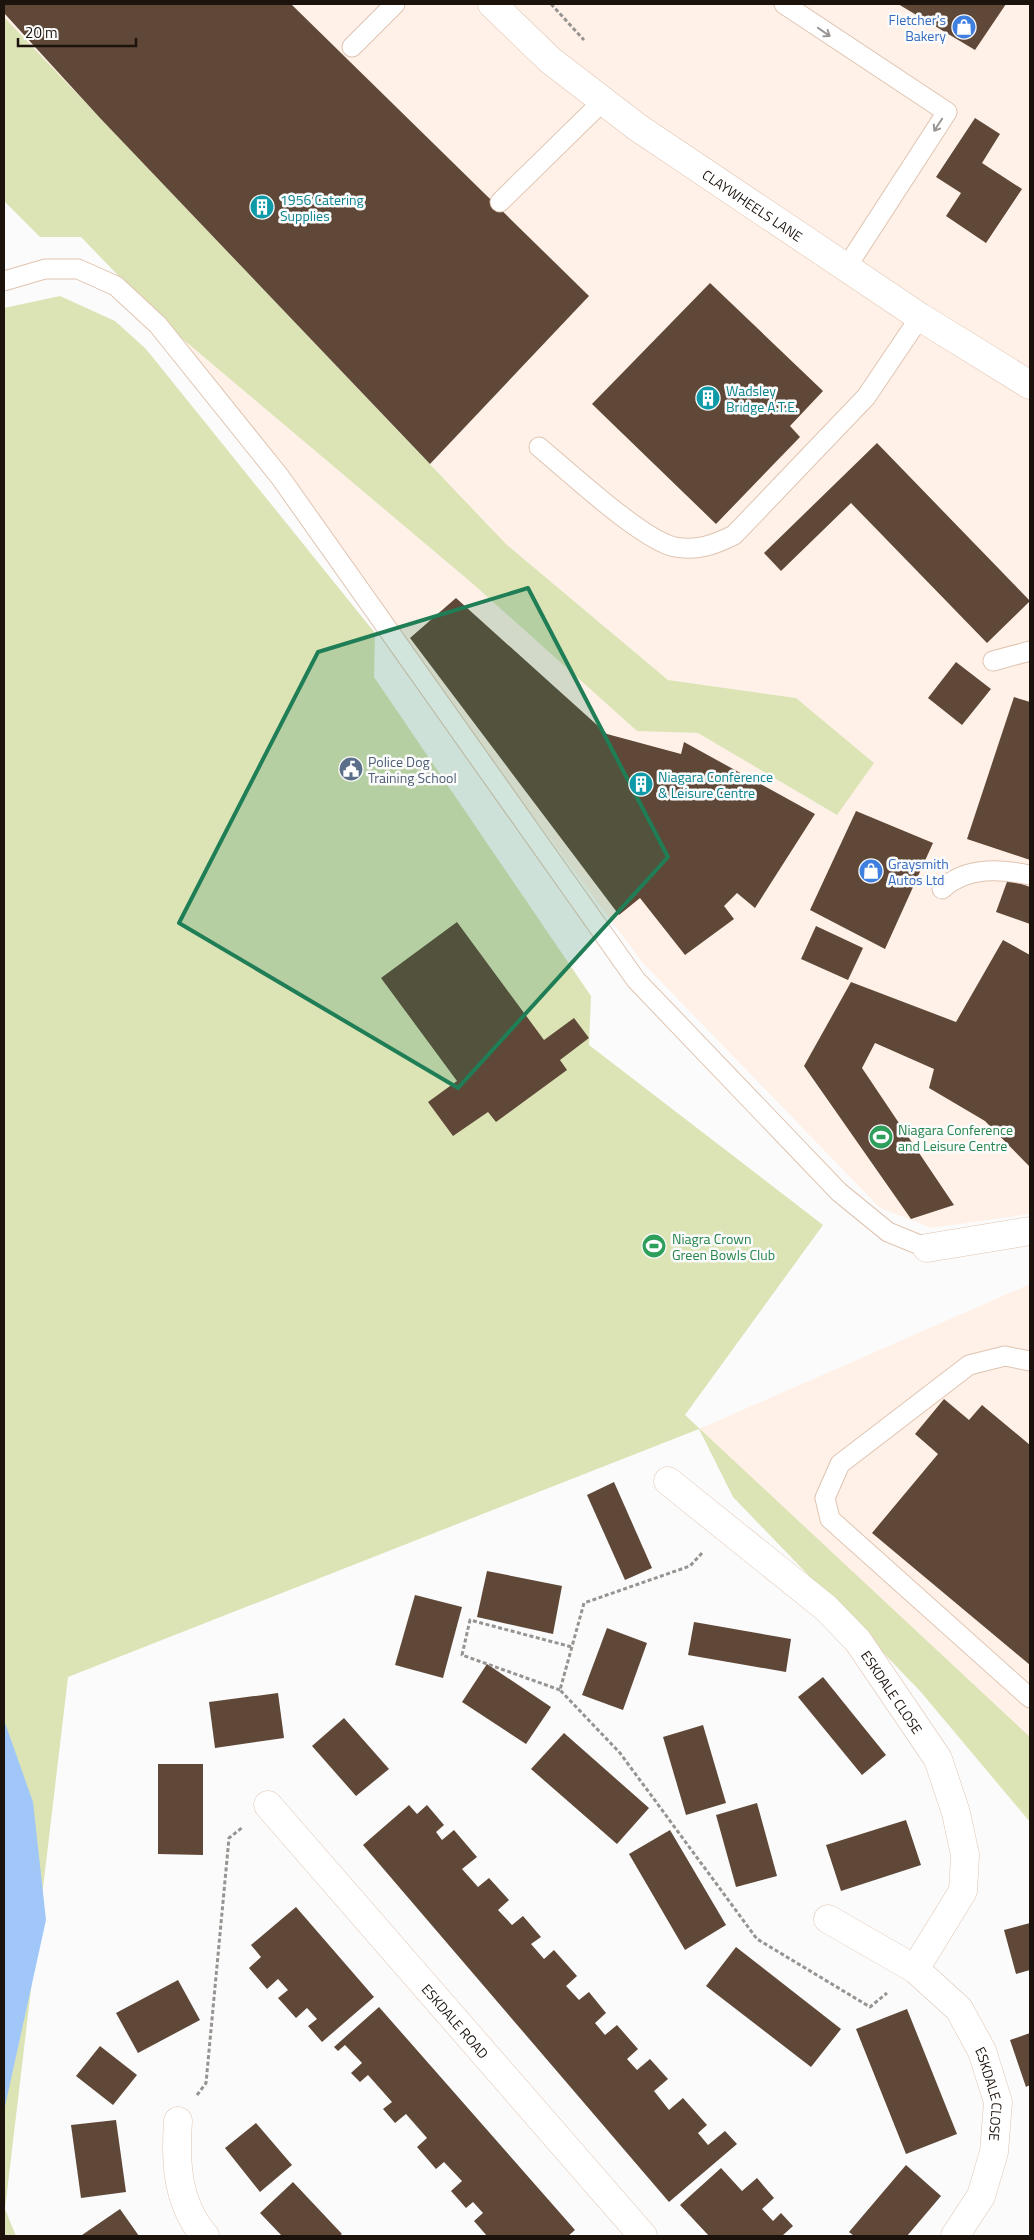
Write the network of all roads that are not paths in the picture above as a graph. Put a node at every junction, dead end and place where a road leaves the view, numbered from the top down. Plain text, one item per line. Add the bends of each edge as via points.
1 (395, 4) edge
2 (492, 4) edge
3 (784, 4) edge
4 (352, 46) dead end
5 (604, 101) junction
6 (500, 202) dead end
7 (846, 268) junction
8 (4, 281) edge
9 (920, 317) junction
10 (1030, 385) edge
11 (539, 447) dead end
12 (1030, 651) edge
13 (993, 661) dead end
14 (1030, 875) edge
15 (942, 889) dead end
16 (1030, 1231) edge
17 (927, 1248) joint
18 (1030, 1361) edge
19 (668, 1481) dead end
20 (1030, 1698) edge
21 (268, 1805) road end
22 (828, 1919) dead end
23 (915, 1969) junction
24 (178, 2121) road end
25 (205, 2236) edge
26 (643, 2236) edge
27 (955, 2236) edge

1 - 4 lane
2 - 5 street, CLAYWHEELS LANE via 550,60
3 -> 7 lane via 947,112
5 - 6 lane
5 - 7 street, CLAYWHEELS LANE
7 - 9 street, CLAYWHEELS LANE
8 - 17 lane via 45,269 78,269 116,286 158,325 280,477 636,980 839,1192 888,1232
9 - 10 street, CLAYWHEELS LANE
9 - 11 lane via 866,397 734,535 709,547 674,547 647,535
12 - 13 lane
14 - 15 lane via 1002,869 974,872 952,879
16 - 17 street
18 - 20 lane via 1006,1356 969,1365 840,1464 825,1498 830,1519
19 - 23 street, ESKDALE CLOSE via 826,1608 858,1642 938,1759 956,1813 965,1855 963,1891
21 - 26 street, ESKDALE ROAD
22 - 23 street, ESKDALE CLOSE
23 - 27 street, ESKDALE CLOSE via 959,2009 982,2051 998,2102 994,2152 981,2196
24 - 25 street via 176,2154 180,2187 199,2230

